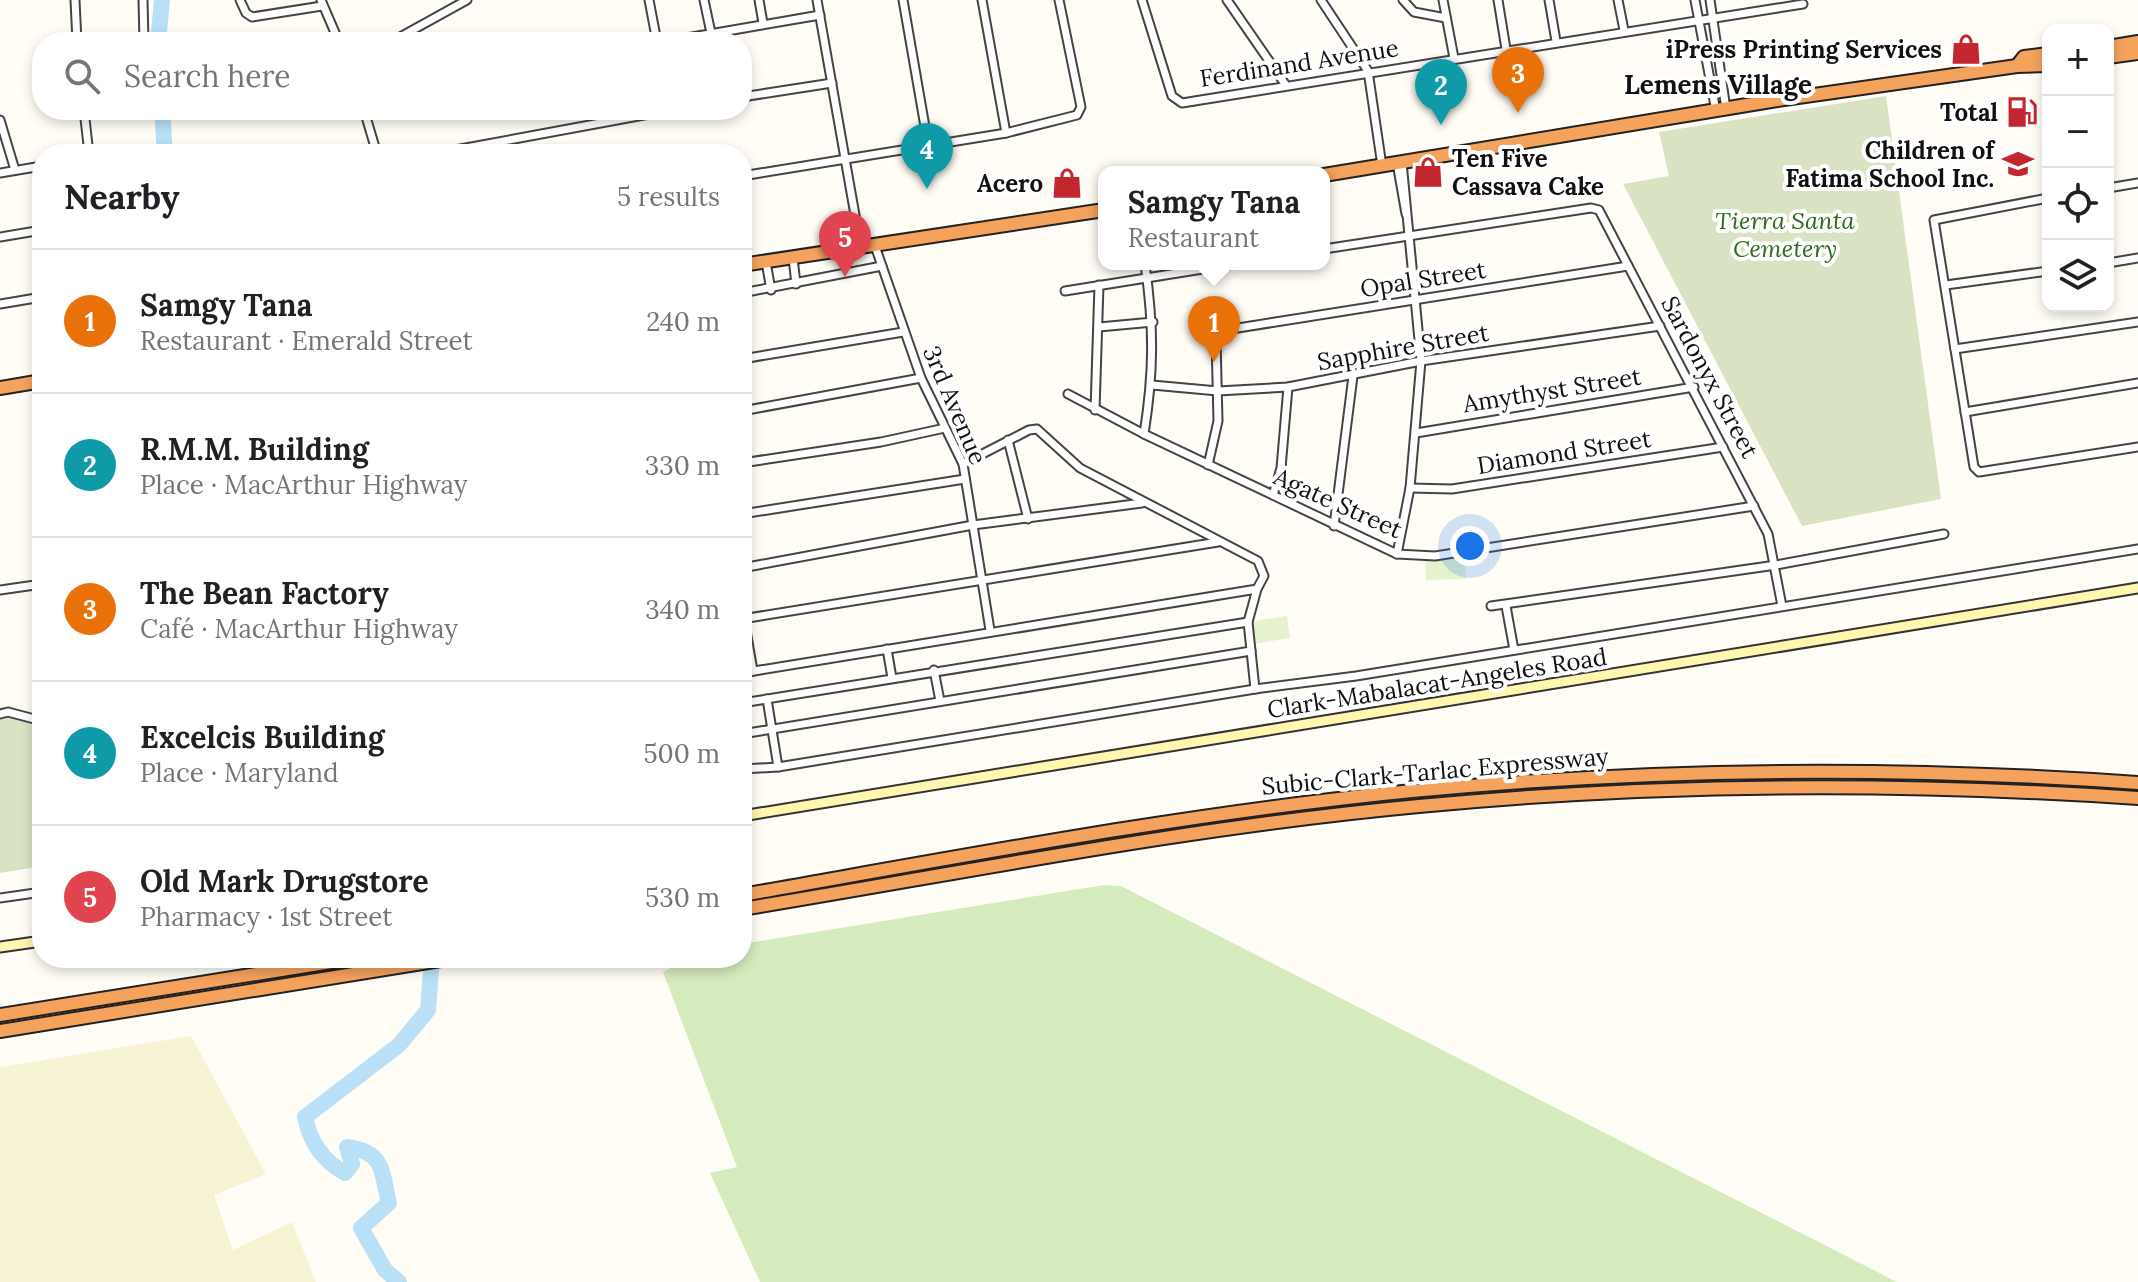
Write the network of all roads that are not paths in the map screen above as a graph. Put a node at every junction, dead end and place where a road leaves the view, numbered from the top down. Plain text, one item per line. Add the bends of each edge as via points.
1 (75, 0) edge
2 (143, 0) edge
3 (240, 0) edge
4 (467, 0) edge
5 (649, 0) edge
6 (704, 0) edge
7 (759, 0) edge
8 (817, 0) edge
9 (903, 0) edge
10 (982, 0) edge
11 (1059, 0) edge
12 (1142, 0) edge
13 (1227, 0) edge
14 (1321, 0) edge
15 (1403, 0) edge
16 (1443, 0) edge
17 (1498, 0) edge
18 (1549, 0) edge
19 (1618, 0) edge
20 (1695, 0) edge
21 (1710, 0) edge
22 (1761, 0) edge
23 (322, 3) edge
24 (1803, 4) dead end
25 (1763, 10) junction
26 (820, 15) junction
27 (1446, 18) junction
28 (1714, 19) junction
29 (1699, 22) junction
30 (763, 23) junction
31 (1624, 30) junction
32 (77, 32) edge
33 (144, 32) edge
34 (335, 32) edge
35 (409, 32) edge
36 (657, 32) edge
37 (711, 32) edge
38 (716, 32) edge
39 (1556, 41) junction
40 (2138, 42) edge
41 (2114, 46) edge
42 (1506, 49) junction
43 (2138, 53) edge
44 (2042, 55) edge
45 (2114, 56) edge
46 (1454, 58) junction
47 (2042, 65) edge
48 (2017, 66) junction
49 (1368, 71) junction
50 (832, 83) junction
51 (1285, 84) junction
52 (752, 95) edge
53 (1721, 110) junction
54 (0, 120) edge
55 (85, 120) edge
56 (367, 120) edge
57 (617, 120) edge
58 (1006, 133) junction
59 (88, 144) edge
60 (374, 144) edge
61 (487, 144) edge
62 (928, 144) junction
63 (846, 160) junction
64 (1400, 162) junction
65 (1382, 166) junction
66 (32, 167) edge
67 (15, 170) junction
68 (0, 173) edge
69 (752, 174) edge
70 (1330, 174) edge
71 (2138, 183) edge
72 (2114, 187) edge
73 (2042, 199) edge
74 (1098, 211) edge
75 (32, 232) edge
76 (1409, 234) junction
77 (0, 237) edge
78 (875, 246) junction
79 (1330, 248) edge
80 (861, 249) junction
81 (793, 258) junction
82 (2138, 258) edge
83 (766, 262) junction
84 (2114, 262) edge
85 (752, 264) edge
86 (882, 266) junction
87 (1628, 266) junction
88 (1146, 270) edge
89 (1199, 270) edge
90 (2042, 272) edge
91 (1147, 279) junction
92 (796, 284) junction
93 (1099, 285) junction
94 (1946, 285) junction
95 (771, 290) junction
96 (1065, 291) dead end
97 (752, 292) edge
98 (32, 299) edge
99 (1415, 300) junction
100 (0, 304) edge
101 (1153, 322) junction
102 (2138, 322) edge
103 (1660, 326) junction
104 (1099, 327) junction
105 (903, 332) junction
106 (1955, 349) junction
107 (752, 357) edge
108 (1421, 361) junction
109 (1353, 376) junction
110 (921, 378) junction
111 (32, 383) edge
112 (2138, 383) edge
113 (1152, 385) junction
114 (1288, 387) junction
115 (1694, 387) junction
116 (0, 388) edge
117 (1218, 391) junction
118 (1068, 394) dead end
119 (752, 409) edge
120 (1095, 410) junction
121 (1965, 412) junction
122 (945, 428) junction
123 (1416, 433) junction
124 (1144, 434) junction
125 (1008, 440) junction
126 (1723, 447) junction
127 (2138, 447) edge
128 (752, 461) edge
129 (963, 464) junction
130 (1208, 465) junction
131 (965, 479) junction
132 (1410, 488) junction
133 (1273, 495) junction
134 (1143, 502) junction
135 (1754, 506) junction
136 (752, 512) edge
137 (1028, 519) junction
138 (973, 525) junction
139 (1334, 526) junction
140 (1944, 534) dead end
141 (1219, 542) junction
142 (2138, 549) edge
143 (1397, 554) junction
144 (1776, 565) junction
145 (752, 566) edge
146 (982, 582) junction
147 (32, 585) edge
148 (2138, 588) edge
149 (1257, 589) junction
150 (0, 590) edge
151 (1491, 606) dead end
152 (1506, 606) junction
153 (1782, 606) junction
154 (752, 618) edge
155 (1248, 622) junction
156 (990, 630) junction
157 (887, 649) junction
158 (1514, 650) junction
159 (1251, 651) junction
160 (752, 666) edge
161 (934, 670) junction
162 (753, 671) joint
163 (892, 678) junction
164 (1255, 689) junction
165 (767, 699) junction
166 (752, 701) edge
167 (940, 701) junction
168 (0, 714) edge
169 (32, 718) edge
170 (771, 728) junction
171 (752, 732) edge
172 (778, 767) junction
173 (752, 768) edge
174 (2138, 783) edge
175 (2007, 790) junction
176 (2138, 798) edge
177 (2138, 805) edge
178 (752, 814) edge
179 (32, 893) edge
180 (752, 893) edge
181 (0, 898) edge
182 (752, 907) edge
183 (32, 942) edge
184 (0, 947) edge
185 (294, 968) edge
186 (392, 968) edge
187 (0, 1015) edge
188 (0, 1031) edge

1 - 32 street
2 - 33 street
3 - 23 street via 252,17
4 - 35 street
5 - 36 street
6 - 37 street
7 - 30 street
8 - 26 street
9 - 62 street
10 - 58 street
11 - 58 street via 1081,112
12 - 51 street, Ferdinand Avenue via 1172,96 1182,103
13 - 51 street
14 - 49 street
15 - 27 street via 1414,12
16 - 27 street
17 - 42 street
18 - 39 street
19 - 31 street
20 - 29 street
21 - 28 street
22 - 25 street
23 - 34 street
24 - 25 street, Ferdinand Avenue
25 - 28 street, Ferdinand Avenue
26 - 30 street
26 - 50 street
27 - 46 street
28 - 29 street, Ferdinand Avenue
28 - 53 street
29 - 31 street, Ferdinand Avenue
29 - 53 street
30 - 38 street
31 - 39 street, Ferdinand Avenue
39 - 42 street, Ferdinand Avenue
40 - 41 highway
42 - 46 street, Ferdinand Avenue
43 - 45 highway
44 - 48 highway via 2024,57
46 - 49 street, Ferdinand Avenue
47 - 48 highway
48 - 53 highway
49 - 51 street, Ferdinand Avenue
49 - 65 street
50 - 52 street
50 - 63 street
53 - 64 highway
54 - 67 street
55 - 59 street
56 - 60 street
57 - 61 street
58 - 62 street
62 - 63 street
63 - 69 street
63 - 80 street
64 - 65 highway
64 - 76 street
65 - 70 highway
66 - 67 street
67 - 68 street
71 - 72 street
73 - 94 street via 1934,220
74 - 78 highway
75 - 77 street
76 - 79 street
76 - 87 street, Sardonyx Street via 1591,208 1600,211
76 - 99 street
78 - 80 highway
78 - 86 street, 3rd Avenue
80 - 81 highway
81 - 83 highway
81 - 92 street
82 - 84 street
83 - 85 highway
83 - 95 street
86 - 92 street
86 - 105 street, 3rd Avenue
87 - 99 street, Opal Street
87 - 103 street, Sardonyx Street
88 - 91 street
89 - 91 street
90 - 94 street
91 - 93 street
91 - 101 street
92 - 95 street
93 - 96 street
93 - 104 street
94 - 106 street
95 - 97 street
98 - 100 street
99 - 108 street
99 - 117 street, Opal Street via 1223,330 1216,335
101 - 104 street
101 - 113 street
102 - 106 street
103 - 108 street, Sapphire Street
103 - 115 street, Sardonyx Street
104 - 120 street
105 - 107 street
105 - 110 street, 3rd Avenue
106 - 121 street
108 - 109 street, Sapphire Street
108 - 123 street
109 - 114 street, Sapphire Street
109 - 139 street
110 - 119 street
110 - 122 street, 3rd Avenue
111 - 116 highway
112 - 121 street
113 - 117 street, Sapphire Street
113 - 124 street
114 - 117 street, Sapphire Street
114 - 133 street via 1281,468
115 - 123 street, Amythyst Street
115 - 126 street, Sardonyx Street
117 - 130 street via 1218,421
118 - 120 street, Agate Street
120 - 124 street, Agate Street
121 - 127 street via 1979,472
122 - 128 street
122 - 129 street, 3rd Avenue
123 - 132 street
124 - 130 street, Agate Street
125 - 129 street
125 - 134 street via 1037,429 1080,468
125 - 137 street
126 - 132 street, Diamond Street via 1452,489
126 - 135 street, Sardonyx Street
129 - 131 street, 3rd Avenue
130 - 133 street, Agate Street
131 - 136 street
131 - 138 street, 3rd Avenue
132 - 143 street
133 - 139 street, Agate Street
134 - 137 street
134 - 141 street
135 - 143 street, Agate Street via 1435,556
135 - 144 street, Sardonyx Street
137 - 138 street
138 - 145 street
138 - 146 street, 3rd Avenue
139 - 143 street, Agate Street
140 - 144 street
141 - 146 street
141 - 149 street via 1264,568
142 - 153 street
144 - 152 street
144 - 153 street, Sardonyx Street
146 - 154 street
146 - 156 street, 3rd Avenue
147 - 150 street
148 - 178 main road, Clark-Mabalacat-Angeles Road
149 - 155 street
149 - 156 street
151 - 152 street
152 - 158 street
153 - 158 street
155 - 159 street
155 - 161 street
156 - 157 street
157 - 162 street
157 - 163 street
158 - 164 street
159 - 164 street
159 - 167 street
160 - 162 street
161 - 163 street
161 - 167 street
163 - 165 street
164 - 172 street
165 - 166 street
165 - 170 street
167 - 170 street
168 - 169 street
170 - 171 street
170 - 172 street
172 - 173 street
174 - 180 highway, Subic-Clark-Tarlac Expressway via 1924,772 1776,772 1617,776 1428,790 1197,818
175 - 176 highway, Subic-Clark-Tarlac Expressway
175 - 177 highway
175 - 182 highway, Subic-Clark-Tarlac Expressway via 1755,787 1430,805 1157,839
179 - 181 street
183 - 184 main road
185 - 187 highway
186 - 188 highway

